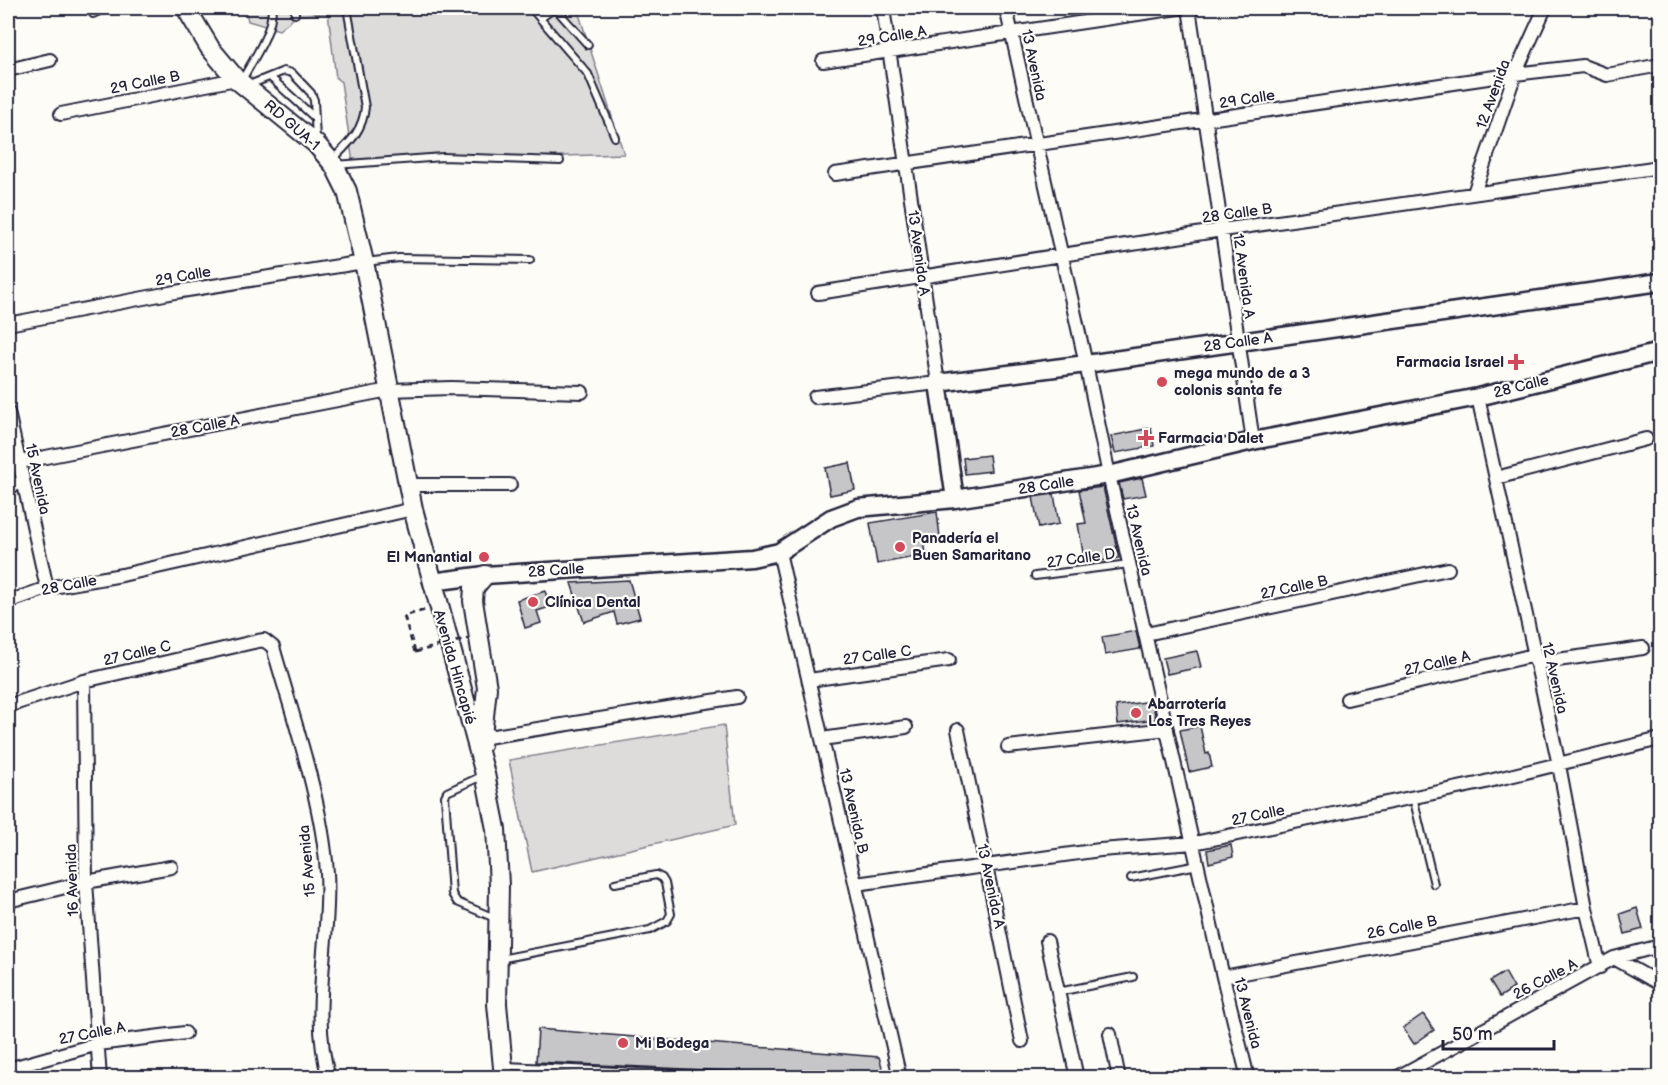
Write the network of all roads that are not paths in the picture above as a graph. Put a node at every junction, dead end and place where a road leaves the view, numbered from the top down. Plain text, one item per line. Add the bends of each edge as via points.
1 (106, 8) edge
2 (186, 8) edge
3 (272, 8) edge
4 (346, 8) edge
5 (531, 8) edge
6 (554, 8) edge
7 (883, 8) edge
8 (1006, 8) edge
9 (1178, 8) edge
10 (1189, 8) edge
11 (1545, 8) edge
12 (93, 14) dead end
13 (541, 18) junction
14 (1012, 33) junction
15 (588, 45) dead end
16 (889, 51) junction
17 (50, 60) dead end
18 (824, 61) dead end
19 (1660, 64) edge
20 (8, 70) edge
21 (1515, 74) junction
22 (270, 77) junction
23 (241, 82) junction
24 (61, 114) dead end
25 (315, 118) junction
26 (1206, 121) junction
27 (615, 137) dead end
28 (316, 144) junction
29 (1036, 146) junction
30 (560, 161) dead end
31 (332, 163) junction
32 (906, 163) junction
33 (1660, 168) edge
34 (835, 174) dead end
35 (1474, 193) junction
36 (1222, 230) junction
37 (1060, 255) junction
38 (530, 260) dead end
39 (364, 262) junction
40 (923, 277) junction
41 (1660, 282) edge
42 (818, 293) dead end
43 (8, 324) edge
44 (1238, 342) junction
45 (1660, 352) edge
46 (1086, 364) junction
47 (938, 383) junction
48 (389, 390) junction
49 (582, 392) dead end
50 (815, 397) dead end
51 (1478, 397) junction
52 (8, 412) edge
53 (1646, 439) dead end
54 (1253, 441) junction
55 (20, 462) junction
56 (1109, 475) junction
57 (1496, 478) junction
58 (23, 482) junction
59 (408, 485) junction
60 (510, 485) dead end
61 (8, 487) edge
62 (956, 499) junction
63 (413, 509) junction
64 (779, 552) junction
65 (1129, 564) junction
66 (1448, 569) dead end
67 (485, 574) junction
68 (1035, 576) dead end
69 (432, 582) junction
70 (47, 588) junction
71 (8, 602) edge
72 (1146, 634) junction
73 (273, 647) joint
74 (1643, 648) dead end
75 (1535, 659) junction
76 (949, 660) dead end
77 (809, 680) junction
78 (84, 681) junction
79 (737, 698) dead end
80 (1347, 699) dead end
81 (8, 706) edge
82 (906, 727) dead end
83 (1167, 729) junction
84 (958, 730) dead end
85 (481, 738) junction
86 (822, 739) junction
87 (1660, 739) edge
88 (1008, 747) dead end
89 (1559, 765) junction
90 (484, 772) junction
91 (1413, 797) junction
92 (1194, 843) junction
93 (1199, 865) junction
94 (987, 866) junction
95 (171, 867) dead end
96 (1131, 879) dead end
97 (86, 882) junction
98 (615, 883) dead end
99 (856, 884) junction
100 (1434, 884) dead end
101 (8, 901) edge
102 (1586, 908) junction
103 (498, 920) junction
104 (1047, 941) dead end
105 (1660, 946) edge
106 (1614, 958) junction
107 (497, 960) junction
108 (1600, 967) junction
109 (1133, 977) dead end
110 (1223, 977) junction
111 (1660, 984) edge
112 (1059, 992) junction
113 (184, 1033) dead end
114 (1110, 1034) dead end
115 (1022, 1041) dead end
116 (98, 1044) junction
117 (8, 1069) edge
118 (503, 1072) edge
119 (100, 1077) edge
120 (329, 1077) edge
121 (770, 1077) edge
122 (900, 1077) edge
123 (1077, 1077) edge
124 (1119, 1077) edge
125 (1248, 1077) edge
126 (1396, 1077) edge

1 - 12 lane
2 - 23 main road, RD GUA-1 via 210,48
3 - 23 lane via 270,25
4 - 31 lane via 365,107 356,136
5 - 13 lane
6 - 13 lane
6 - 15 lane
7 - 16 street, 13 Avenida A
8 - 14 street, 13 Avenida
9 - 14 street, 29 Calle A
10 - 26 street, 12 Avenida A
11 - 21 street, 12 Avenida
13 - 27 lane via 588,75
14 - 16 street, 29 Calle A
14 - 29 street, 13 Avenida
16 - 18 street, 29 Calle A
16 - 32 street, 13 Avenida A
17 - 20 street
19 - 21 street, 29 Calle via 1607,75 1583,66
21 - 26 street, 29 Calle
21 - 35 street, 12 Avenida
22 - 23 lane
22 - 25 lane
22 - 25 lane via 284,71 292,73 311,93
23 - 24 street, 29 Calle B
23 - 28 main road, RD GUA-1
25 - 28 lane
26 - 29 street, 29 Calle
26 - 36 street, 12 Avenida A
28 - 31 main road, RD GUA-1
29 - 32 street, 29 Calle
29 - 37 street, 13 Avenida
30 - 31 lane via 443,157
31 - 39 main road, RD GUA-1 via 347,191
32 - 34 street, 29 Calle
32 - 40 street, 13 Avenida A
33 - 35 street, 28 Calle B
35 - 36 street, 28 Calle B
36 - 37 street, 28 Calle B
36 - 44 street, 12 Avenida A
37 - 40 street, 28 Calle B
37 - 46 street, 13 Avenida
38 - 39 lane via 399,258
39 - 43 street, 29 Calle
39 - 48 main road, Avenida Hincapié
40 - 42 street, 28 Calle B
40 - 47 street, 13 Avenida A
41 - 44 main road, 28 Calle A
44 - 46 main road, 28 Calle A
44 - 54 street, 12 Avenida A
45 - 51 main road, 28 Calle
46 - 47 main road, 28 Calle A
46 - 56 street, 13 Avenida
47 - 50 street, 28 Calle A
47 - 62 main road, 13 Avenida A
48 - 49 street, 28 Calle A
48 - 55 street, 28 Calle A
48 - 59 main road, Avenida Hincapié
51 - 54 main road, 28 Calle
51 - 57 street, 12 Avenida
52 - 55 street, 15 Avenida
53 - 57 street
54 - 56 main road, 28 Calle
55 - 58 street, 15 Avenida
56 - 62 main road, 28 Calle
56 - 65 street, 13 Avenida
57 - 75 street, 12 Avenida
58 - 61 street
58 - 70 street, 15 Avenida
59 - 60 street
59 - 63 main road, Avenida Hincapié
62 - 64 main road, 28 Calle via 841,513
63 - 69 main road, Avenida Hincapié
63 - 70 street, 28 Calle via 122,575
64 - 67 main road, 28 Calle via 753,558
64 - 77 street, 13 Avenida B
65 - 68 lane, 27 Calle D
65 - 72 street, 13 Avenida
66 - 72 street, 27 Calle B
67 - 69 main road, 28 Calle
67 - 85 main road via 474,588 472,601 487,688
69 - 90 main road, Avenida Hincapié
70 - 71 street, 28 Calle
72 - 83 street, 13 Avenida
73 - 78 street, 27 Calle C via 264,640 258,641
73 - 120 street, 15 Avenida via 323,837 327,876 321,974 322,1056
74 - 75 street, 27 Calle A
75 - 80 street, 27 Calle A
75 - 89 street, 12 Avenida
76 - 77 street, 27 Calle C
77 - 86 street, 13 Avenida B
78 - 81 street, 27 Calle C
78 - 97 street, 16 Avenida
79 - 85 street
82 - 86 street
83 - 88 street
83 - 92 street, 13 Avenida
84 - 94 street, 13 Avenida A
85 - 90 main road
86 - 99 street, 13 Avenida B
87 - 89 street, 27 Calle
89 - 91 street, 27 Calle
89 - 102 street, 12 Avenida
90 - 103 main road, Avenida Hincapié via 496,829
90 - 103 lane via 445,796 452,894 457,902
91 - 92 street, 27 Calle
91 - 100 lane
92 - 93 street, 13 Avenida
92 - 94 street, 27 Calle via 1100,850
93 - 96 lane
93 - 110 street, 13 Avenida
94 - 99 street, 27 Calle
94 - 115 street, 13 Avenida A
95 - 97 street
97 - 101 street
97 - 116 street, 16 Avenida
98 - 107 lane via 656,875 662,878 671,914 667,921 650,930
99 - 122 street, 13 Avenida B
102 - 108 street, 12 Avenida
102 - 110 street, 26 Calle B
103 - 107 main road, Avenida Hincapié
104 - 112 street
105 - 106 street, 26 Calle A
106 - 108 street, 26 Calle A
106 - 111 street
107 - 118 main road, Avenida Hincapié
108 - 126 street, 26 Calle A
109 - 112 lane
110 - 125 street, 13 Avenida
112 - 123 street
113 - 116 street, 27 Calle A
114 - 124 street
116 - 117 street, 27 Calle A
116 - 119 street, 16 Avenida
118 - 121 lane

